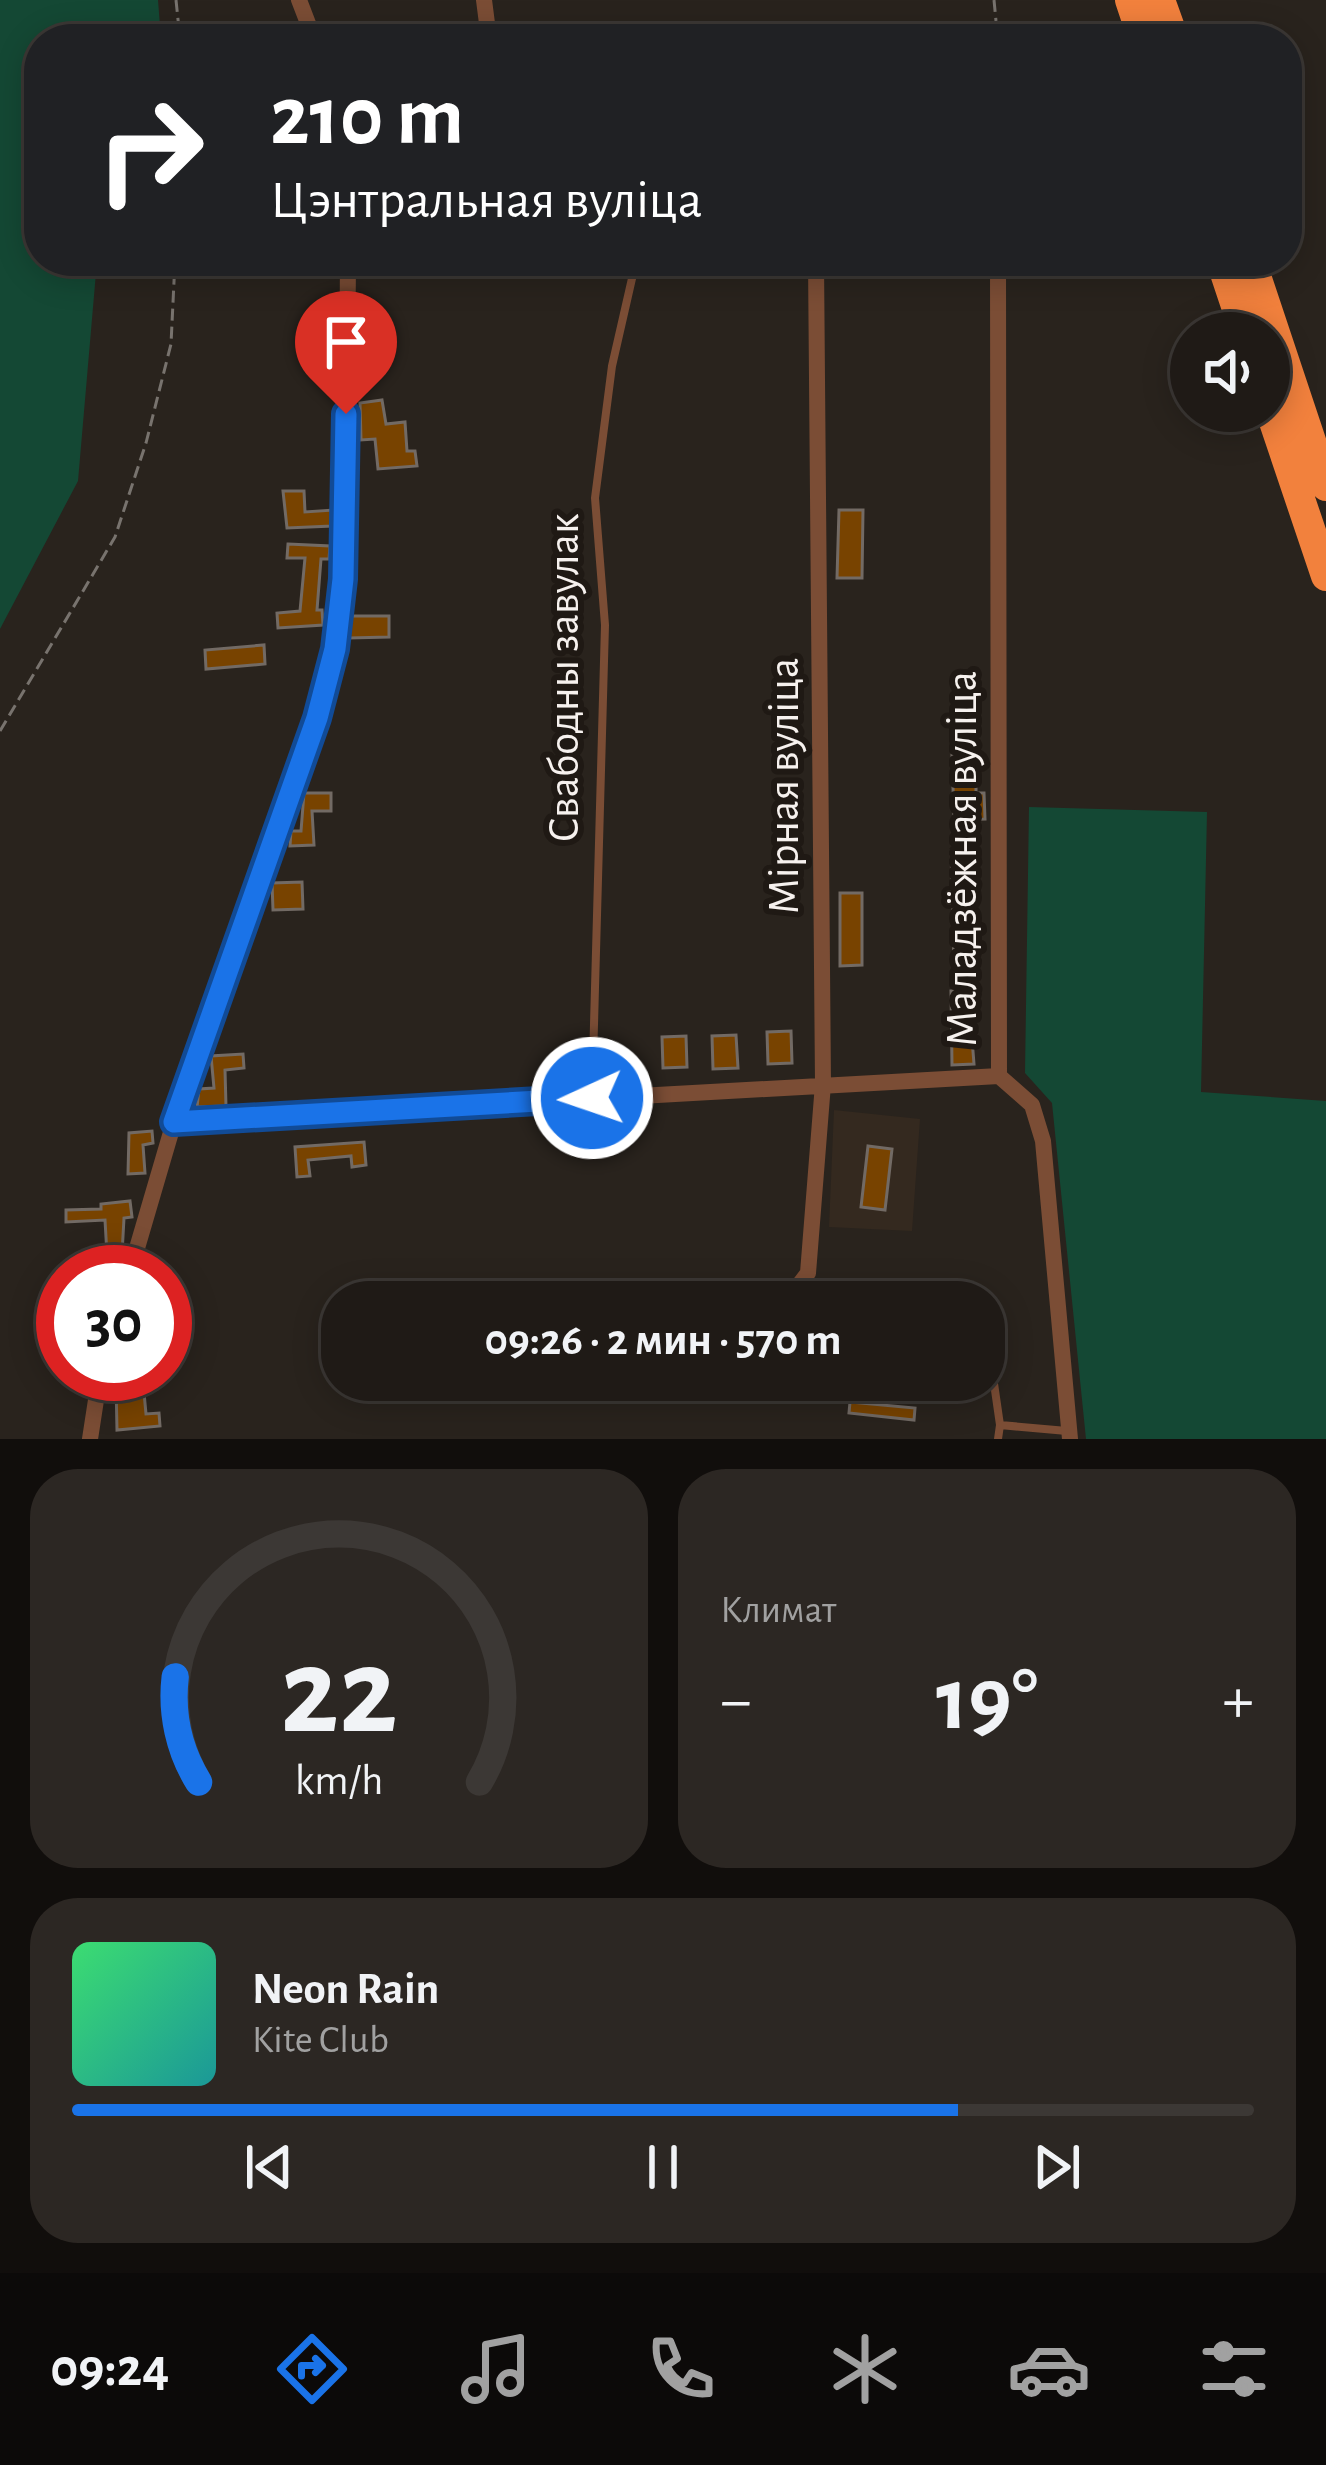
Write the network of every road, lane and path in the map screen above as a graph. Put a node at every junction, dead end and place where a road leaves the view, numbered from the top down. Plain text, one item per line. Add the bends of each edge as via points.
1 (174, 276) edge
2 (348, 276) edge
3 (632, 276) edge
4 (816, 276) edge
5 (998, 276) edge
6 (1226, 276) edge
7 (1256, 276) edge
8 (1238, 312) edge
9 (1278, 432) edge
10 (1326, 486) edge
11 (1326, 576) edge
12 (0, 731) edge
13 (999, 1076) junction
14 (823, 1084) junction
15 (592, 1098) junction
16 (174, 1122) junction
17 (138, 1245) edge
18 (802, 1281) edge
19 (96, 1401) edge
20 (997, 1401) edge
21 (1000, 1425) junction
22 (1069, 1435) edge
23 (90, 1439) edge
24 (998, 1439) edge

1 - 12 path via 171,344 115,536
2 - 16 street via 335,649
3 - 15 lane, Свабодны завулак via 611,366 595,498 605,625
4 - 14 street, Мірная вуліца
5 - 13 street, Маладзёжная вуліца
6 - 8 highway
7 - 10 highway
9 - 11 highway
13 - 14 street
13 - 22 street, Маладзёжная вуліца via 1032,1105 1042,1141
14 - 15 street
14 - 18 street, Мірная вуліца
15 - 16 street
16 - 17 street
19 - 23 street
20 - 21 lane
21 - 22 lane
21 - 24 lane

